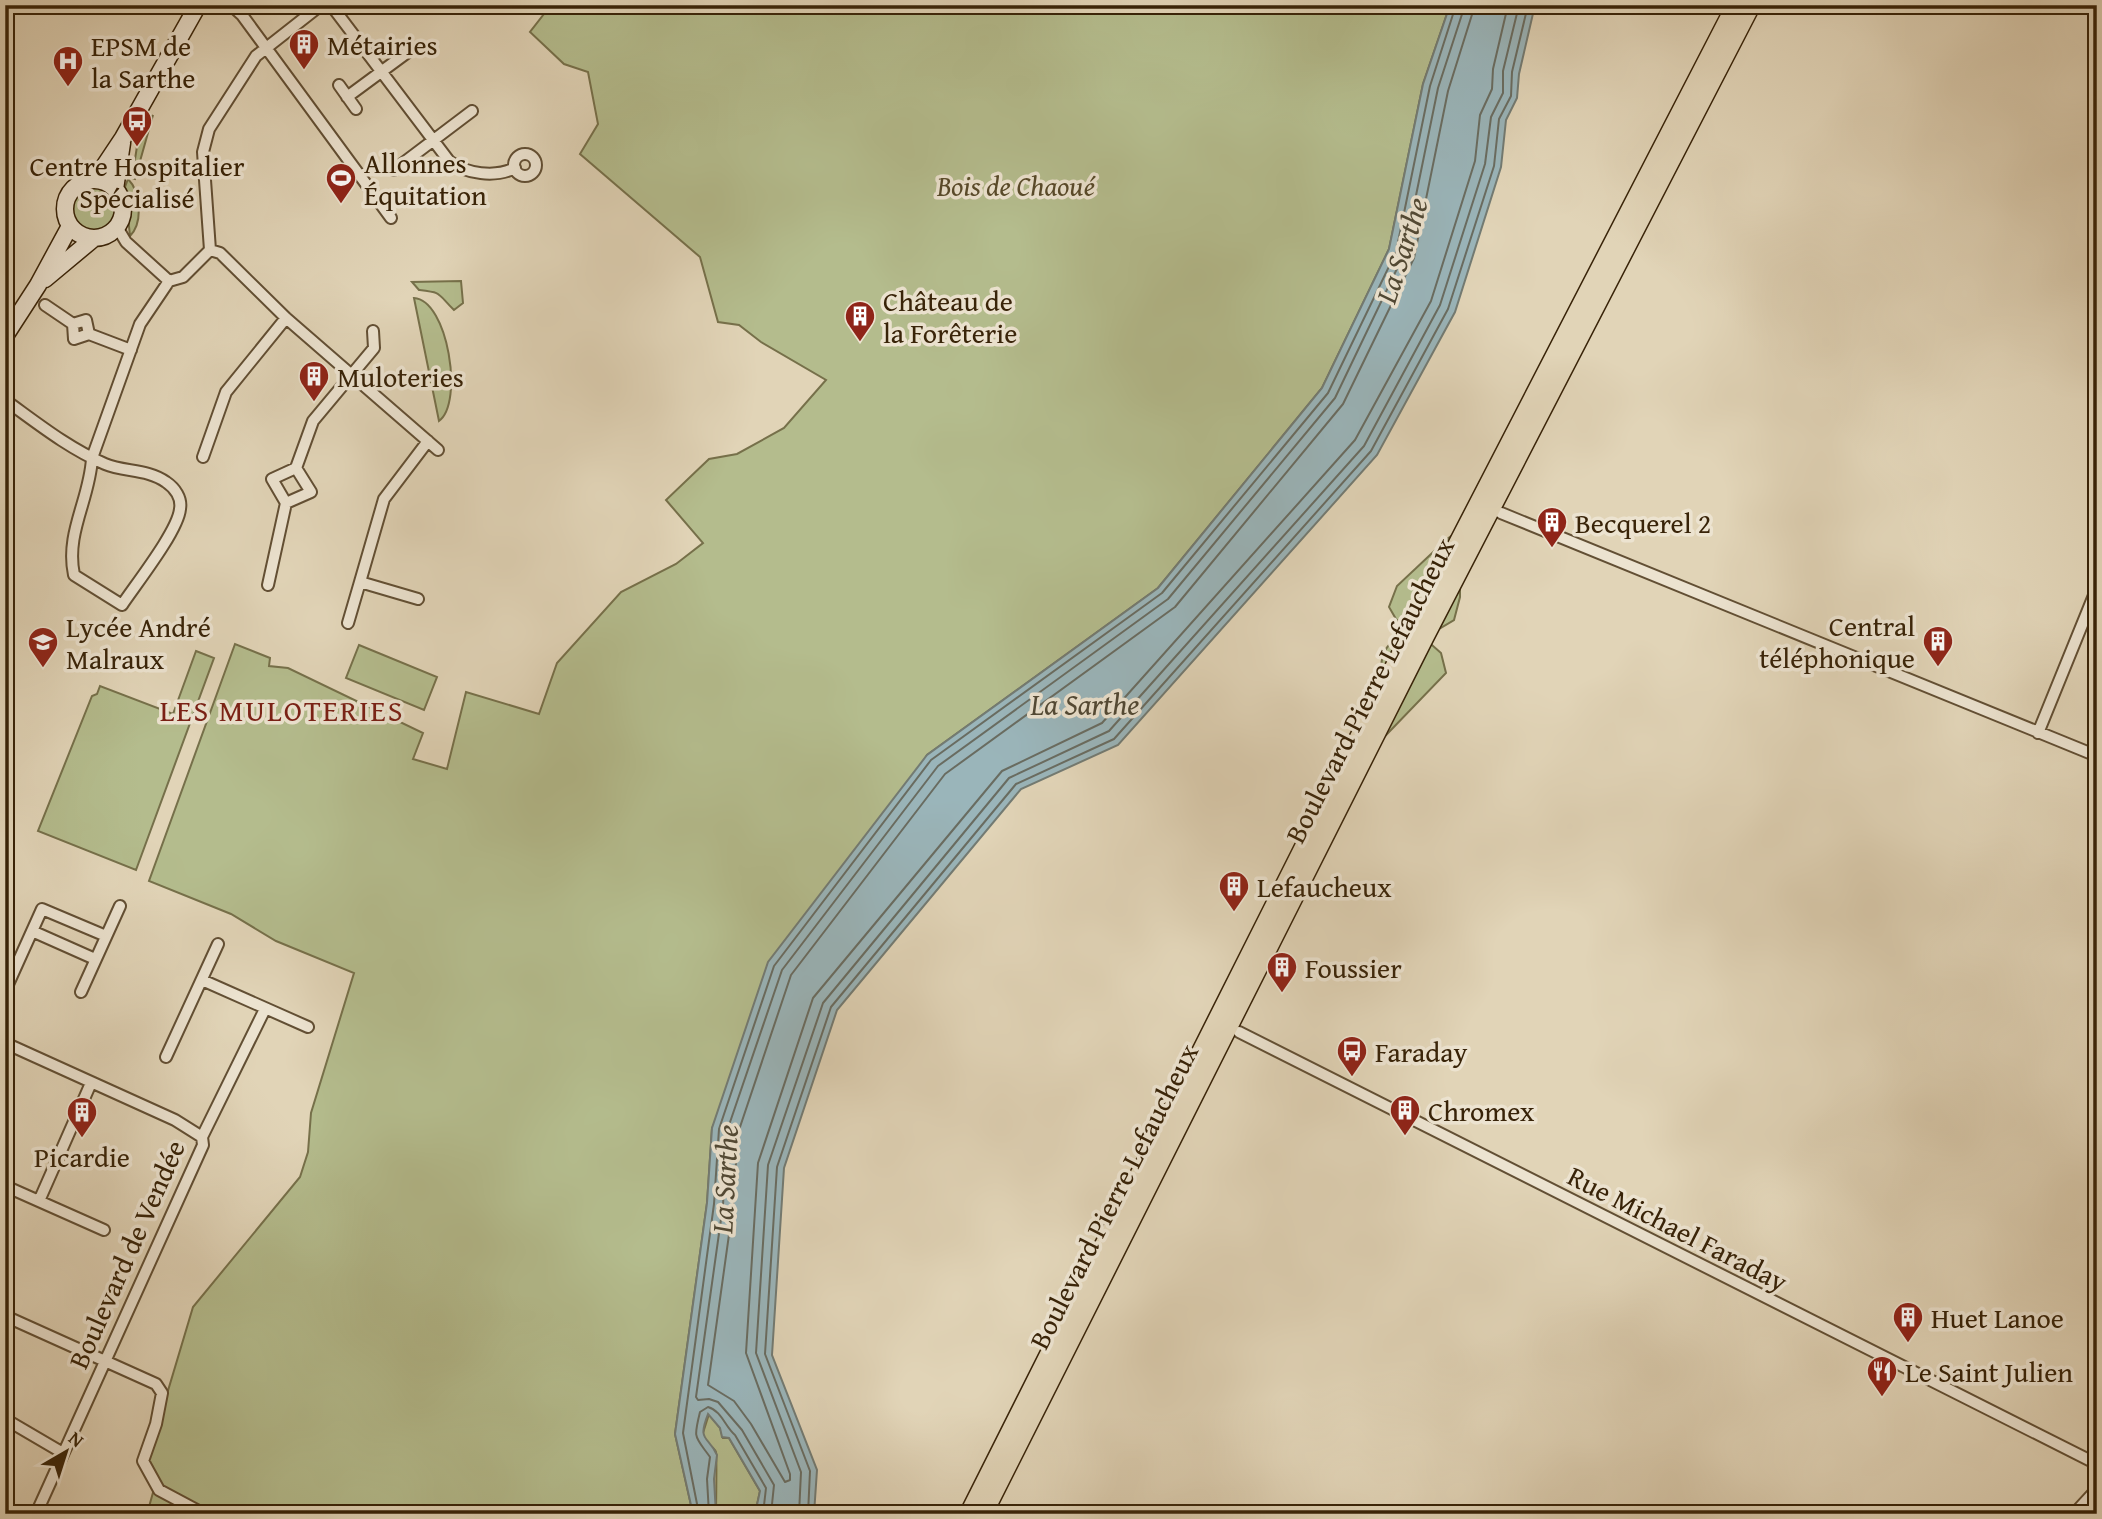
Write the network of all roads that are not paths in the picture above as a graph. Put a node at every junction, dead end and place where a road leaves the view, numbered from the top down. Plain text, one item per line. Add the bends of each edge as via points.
1 (198, 5) edge
2 (231, 5) edge
3 (321, 5) edge
4 (331, 5) edge
5 (1736, 5) edge
6 (1751, 5) edge
7 (266, 47) junction
8 (412, 49) dead end
9 (381, 71) junction
10 (339, 85) dead end
11 (347, 97) junction
12 (356, 108) dead end
13 (472, 111) dead end
14 (123, 138) junction
15 (434, 140) junction
16 (515, 167) dead end
17 (394, 170) dead end
18 (95, 180) junction
19 (115, 189) junction
20 (391, 218) dead end
21 (70, 226) junction
22 (117, 227) junction
23 (93, 239) junction
24 (210, 250) junction
25 (170, 281) junction
26 (38, 285) junction
27 (45, 305) dead end
28 (286, 318) junction
29 (373, 331) dead end
30 (5, 336) edge
31 (131, 350) junction
32 (352, 375) junction
33 (5, 400) edge
34 (428, 441) junction
35 (438, 450) dead end
36 (203, 457) dead end
37 (92, 458) junction
38 (296, 468) junction
39 (286, 503) junction
40 (1501, 513) dead end
41 (360, 582) junction
42 (268, 584) dead end
43 (2097, 588) edge
44 (418, 599) dead end
45 (348, 623) dead end
46 (1418, 635) junction
47 (2038, 733) junction
48 (2097, 757) edge
49 (120, 906) dead end
50 (33, 931) junction
51 (106, 936) junction
52 (218, 944) dead end
53 (95, 959) junction
54 (202, 980) junction
55 (5, 991) edge
56 (81, 992) dead end
57 (265, 1009) junction
58 (308, 1027) dead end
59 (1239, 1032) dead end
60 (5, 1043) edge
61 (166, 1057) dead end
62 (91, 1083) junction
63 (202, 1137) junction
64 (5, 1186) edge
65 (40, 1201) junction
66 (104, 1230) dead end
67 (5, 1316) edge
68 (104, 1359) junction
69 (5, 1419) edge
70 (63, 1453) junction
71 (2097, 1464) edge
72 (2097, 1489) edge
73 (36, 1514) edge
74 (204, 1514) edge
75 (969, 1514) edge
76 (983, 1514) edge
77 (2074, 1514) edge

1 - 14 street
2 - 7 street
3 - 7 street
4 - 9 street
5 - 46 main road, Boulevard Pierre Lefaucheux
6 - 46 main road, Boulevard Pierre Lefaucheux
7 - 20 street
7 - 24 street via 212,122 205,142
8 - 9 street
9 - 11 street
9 - 15 street
10 - 11 street
11 - 12 street
13 - 15 street
14 - 18 street
14 - 19 street
15 - 16 street via 449,161 471,173 507,172
15 - 17 street
18 - 19 street
18 - 21 street via 68,194 65,213
19 - 22 street via 123,209
21 - 23 street
21 - 26 street
22 - 23 street
22 - 25 street
23 - 26 street
24 - 25 street via 183,277
24 - 28 street via 220,253
25 - 31 street via 140,324
26 - 30 street
27 - 31 street via 72,324 86,320 89,334
28 - 32 street
28 - 36 street via 226,391
29 - 32 street via 374,348
31 - 37 street
32 - 34 street
32 - 38 street via 313,421
33 - 37 street
34 - 35 street
34 - 41 street via 384,499
37 - 37 street via 70,557 74,575 122,605 172,530 180,510 179,496 158,477
38 - 39 street via 272,479
38 - 39 street via 311,492
39 - 42 street
40 - 47 street
41 - 44 street
41 - 45 street
43 - 47 street
46 - 75 main road, Boulevard Pierre Lefaucheux
46 - 76 main road, Boulevard Pierre Lefaucheux
47 - 48 street
49 - 51 street
50 - 51 street via 42,909
50 - 53 street
50 - 55 street
51 - 53 street
52 - 54 street
53 - 56 street
54 - 57 street
54 - 61 street
57 - 58 street
57 - 63 street
59 - 71 street, Rue Michael Faraday
60 - 62 street, Boulevard de Vendée
62 - 63 street, Boulevard de Vendée
62 - 65 street
63 - 68 street, Boulevard de Vendée via 203,1145
64 - 65 street
65 - 66 street
67 - 68 street
68 - 70 street, Boulevard de Vendée
68 - 74 street via 156,1384 162,1393 143,1461 159,1490
69 - 70 street
70 - 73 street, Boulevard de Vendée
72 - 77 street

